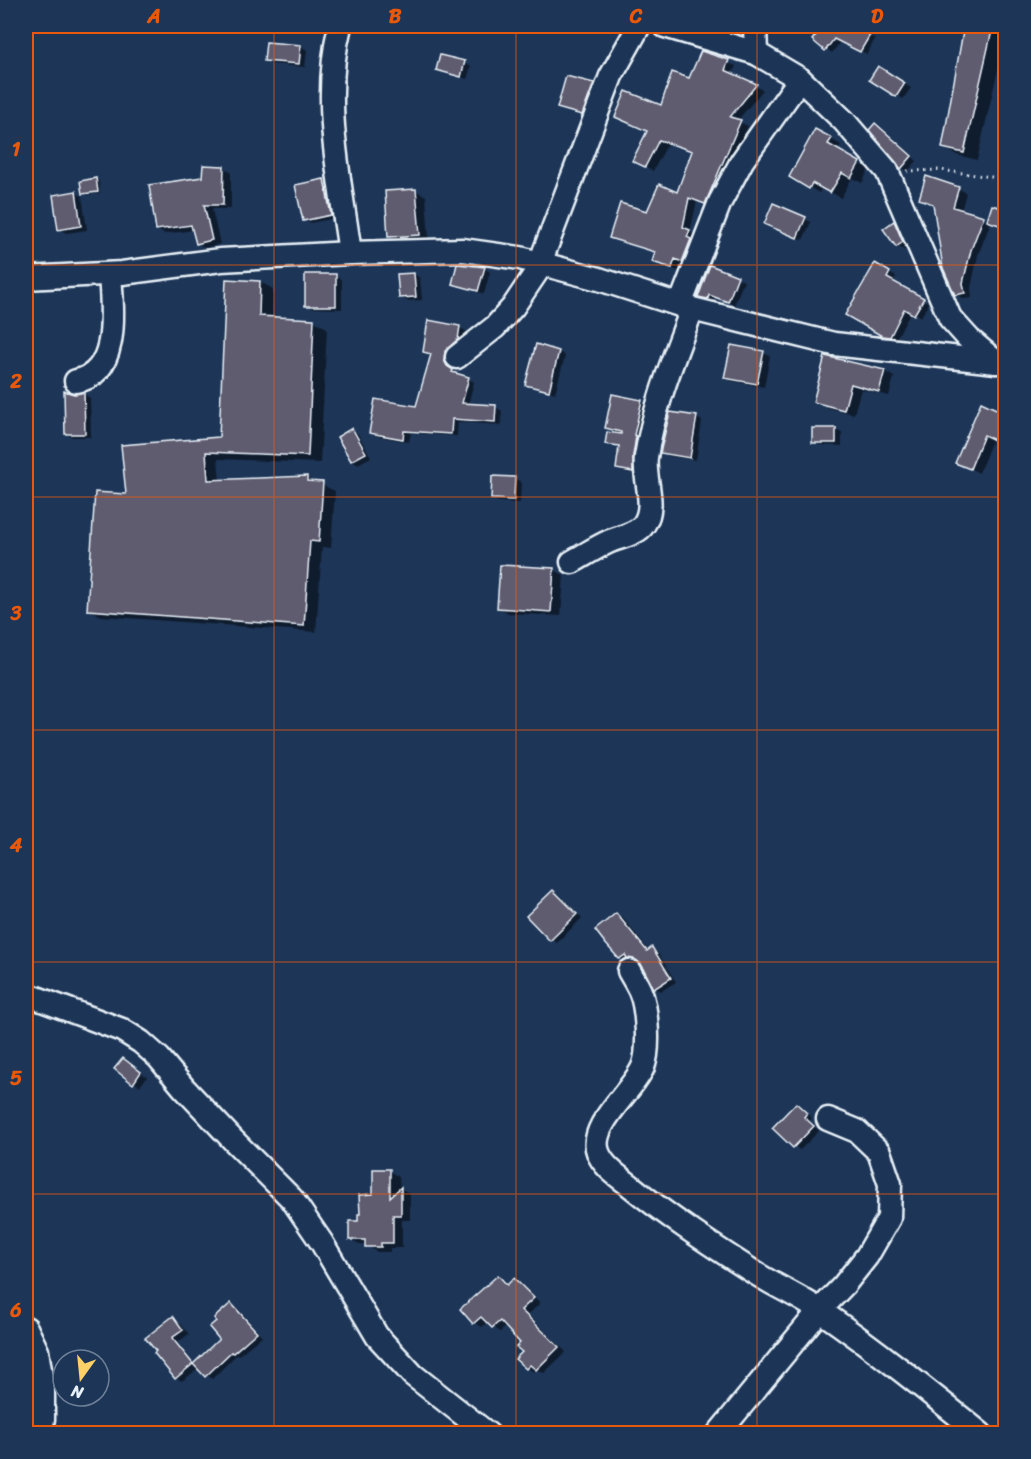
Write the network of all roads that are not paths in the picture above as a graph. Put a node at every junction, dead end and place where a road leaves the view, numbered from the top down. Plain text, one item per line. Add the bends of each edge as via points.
1 (340, 26) edge
2 (639, 26) edge
3 (665, 26) edge
4 (755, 26) edge
5 (756, 53) junction
6 (800, 80) junction
7 (351, 253) junction
8 (541, 264) junction
9 (110, 274) junction
10 (26, 278) edge
11 (686, 307) junction
12 (458, 357) dead end
13 (1000, 364) edge
14 (76, 381) dead end
15 (572, 562) dead end
16 (629, 971) dead end
17 (26, 994) edge
18 (828, 1119) dead end
19 (820, 1310) junction
20 (26, 1328) edge
21 (37, 1434) edge
22 (488, 1434) edge
23 (718, 1434) edge
24 (981, 1434) edge

1 - 7 street via 333,57 332,116
2 - 8 street via 611,76
3 - 5 street
4 - 5 street
5 - 6 street
6 - 11 street via 742,161 720,202
6 - 13 street via 887,171 950,318
7 - 8 street via 463,250
7 - 9 street via 221,260
8 - 11 street
8 - 12 street via 507,314
9 - 10 street
9 - 14 street via 112,307 107,353 99,371 86,380
11 - 13 street via 834,344
11 - 15 street via 650,428 645,468 648,514 643,526
16 - 19 street via 641,993 649,1048 634,1083 601,1124 597,1152 611,1170 672,1219
17 - 22 street via 122,1030 159,1058 292,1199 377,1336 413,1375
18 - 19 street via 857,1131 879,1152 890,1184 889,1218 867,1256
19 - 23 street
19 - 24 street
20 - 21 street via 37,1351 43,1388 43,1420

